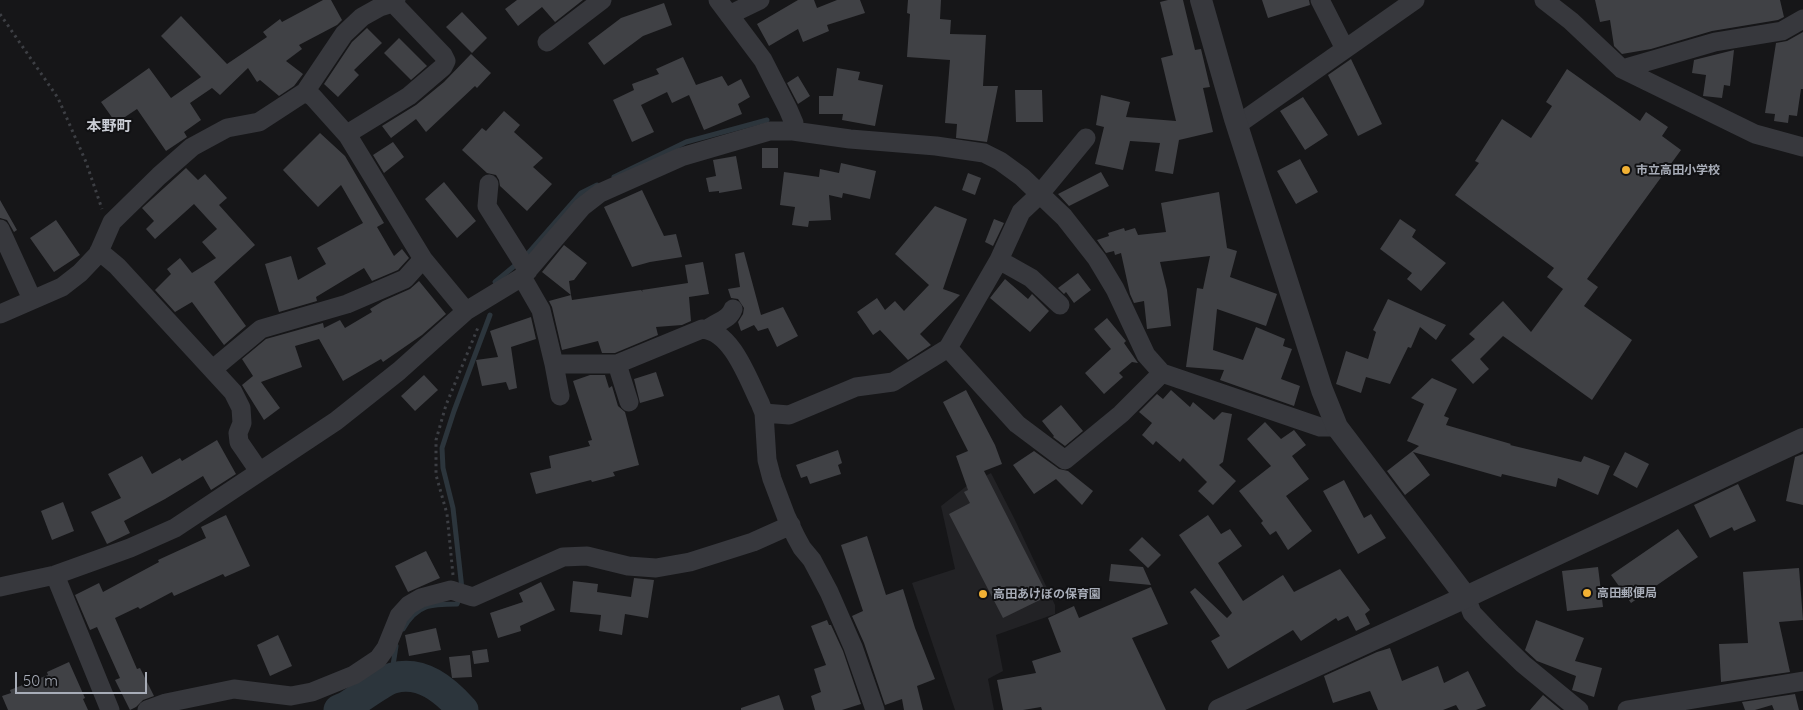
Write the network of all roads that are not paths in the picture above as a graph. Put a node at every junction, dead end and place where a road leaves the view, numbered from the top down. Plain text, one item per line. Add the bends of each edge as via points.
1 (602, 0) edge
2 (718, 0) edge
3 (760, 0) edge
4 (1201, 0) edge
5 (1320, 0) edge
6 (1415, 0) edge
7 (1544, 0) edge
8 (394, 2) edge
9 (729, 15) junction
10 (1803, 19) edge
11 (547, 42) dead end
12 (1345, 49) junction
13 (1622, 69) junction
14 (306, 92) junction
15 (1237, 124) junction
16 (793, 131) junction
17 (346, 134) junction
18 (1086, 138) dead end
19 (1803, 147) edge
20 (489, 184) dead end
21 (1039, 195) junction
22 (0, 229) edge
23 (99, 251) junction
24 (423, 259) junction
25 (998, 260) junction
26 (523, 267) junction
27 (32, 299) junction
28 (1060, 305) dead end
29 (472, 307) junction
30 (734, 309) dead end
31 (0, 314) edge
32 (707, 330) junction
33 (948, 348) junction
34 (554, 364) junction
35 (617, 364) junction
36 (213, 369) junction
37 (1162, 374) junction
38 (560, 396) dead end
39 (629, 402) dead end
40 (764, 413) junction
41 (1337, 427) junction
42 (1803, 439) edge
43 (260, 471) junction
44 (790, 525) junction
45 (55, 575) junction
46 (0, 587) edge
47 (1466, 597) junction
48 (1803, 681) edge
49 (110, 710) edge
50 (147, 710) edge
51 (875, 710) edge
52 (1219, 710) edge
53 (1579, 710) edge
54 (1627, 710) edge

1 - 11 street
2 - 9 street
3 - 9 street
4 - 15 street
5 - 12 street
6 - 12 street
7 - 13 street
8 - 14 street via 362,17 344,34
8 - 17 street via 446,61 409,96
9 - 16 street via 763,60 794,123
10 - 13 street via 1782,31 1715,42
12 - 15 street
13 - 19 street via 1755,134
14 - 17 street
14 - 23 street via 259,122 227,128 192,147 112,222
15 - 41 street via 1322,390
16 - 21 street via 984,154 1000,161
16 - 26 street via 770,131 681,157 600,193
17 - 24 street
18 - 21 street
20 - 26 street via 487,206
21 - 25 street via 1022,212
21 - 37 street via 1064,217 1097,259 1116,289 1146,355
22 - 27 street
23 - 27 street via 80,273 62,287
23 - 36 street via 117,266
24 - 29 street
24 - 36 street via 405,279 348,304 261,329
25 - 28 street via 1031,278
25 - 33 street
26 - 29 street
26 - 34 street via 541,310
27 - 31 street
29 - 43 street via 336,421
30 - 32 street via 729,318
32 - 35 street via 702,329
32 - 40 street via 725,341 734,352
33 - 37 street via 1017,424 1065,460 1121,414
33 - 40 street via 893,382 856,387 789,415
34 - 35 street
34 - 38 street
35 - 39 street
36 - 43 street via 233,392 241,408 239,442
37 - 41 street via 1320,426
40 - 44 street via 769,469
41 - 47 street
42 - 47 street
43 - 45 street via 175,528
44 - 50 street via 753,542 690,562 656,568 628,566 587,556 563,557 473,597 458,592 421,598 399,616 378,659 354,675 312,692 291,696 234,689
44 - 51 street via 829,592
45 - 46 street
45 - 49 street
47 - 52 street
47 - 53 street via 1472,613 1492,634
48 - 54 street

